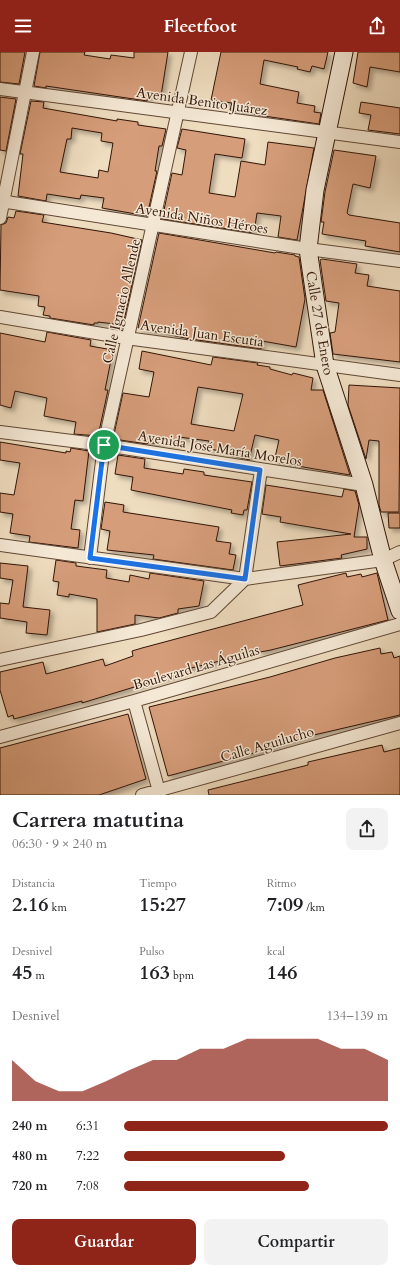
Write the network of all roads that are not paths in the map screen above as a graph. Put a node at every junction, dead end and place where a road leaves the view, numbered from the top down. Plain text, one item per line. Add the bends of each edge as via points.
1 (33, 52) edge
2 (191, 52) edge
3 (344, 52) edge
4 (0, 89) edge
5 (25, 92) junction
6 (179, 112) junction
7 (326, 133) junction
8 (400, 142) edge
9 (2, 202) edge
10 (0, 218) edge
11 (154, 226) junction
12 (308, 250) junction
13 (400, 261) edge
14 (0, 317) edge
15 (126, 338) junction
16 (325, 365) junction
17 (400, 375) edge
18 (0, 432) edge
19 (104, 445) junction
20 (260, 470) junction
21 (364, 485) junction
22 (0, 546) edge
23 (400, 552) edge
24 (90, 558) junction
25 (383, 560) junction
26 (245, 579) junction
27 (400, 611) edge
28 (400, 624) edge
29 (0, 660) edge
30 (134, 701) junction
31 (400, 723) edge
32 (0, 738) edge
33 (159, 793) edge
34 (142, 795) edge

1 - 5 street
2 - 6 street, Calle Ignacio Allende
3 - 7 street, Calle 27 de Enero
4 - 5 street, Avenida Benito Juárez
5 - 6 street, Avenida Benito Juárez
5 - 9 street
6 - 7 street, Avenida Benito Juárez
6 - 11 street, Calle Ignacio Allende
7 - 8 street, Avenida Benito Juárez
7 - 12 street, Calle 27 de Enero via 315,190
9 - 10 street
9 - 11 street, Avenida Niños Héroes
11 - 12 street, Avenida Niños Héroes
11 - 15 street, Calle Ignacio Allende
12 - 13 street, Avenida Niños Héroes
12 - 16 street, Calle 27 de Enero
14 - 15 street, Avenida Juan Escutia
15 - 16 street, Avenida Juan Escutia
15 - 19 street, Calle Ignacio Allende
16 - 17 street, Avenida Juan Escutia
16 - 21 street, Calle 27 de Enero
18 - 19 street, Avenida José María Morelos
19 - 20 street, Avenida José María Morelos
19 - 24 street, Calle Ignacio Allende
20 - 21 street, Avenida José María Morelos
20 - 26 street
21 - 25 street, Calle 27 de Enero
22 - 24 street
23 - 25 street
24 - 26 street
25 - 26 street
25 - 27 street, Calle 27 de Enero
26 - 29 street via 211,612 141,630
28 - 30 street, Boulevard Las Águilas
30 - 32 street, Boulevard Las Águilas
30 - 33 street
31 - 33 street, Calle Aguilucho
33 - 34 street, Calle Aguilucho

